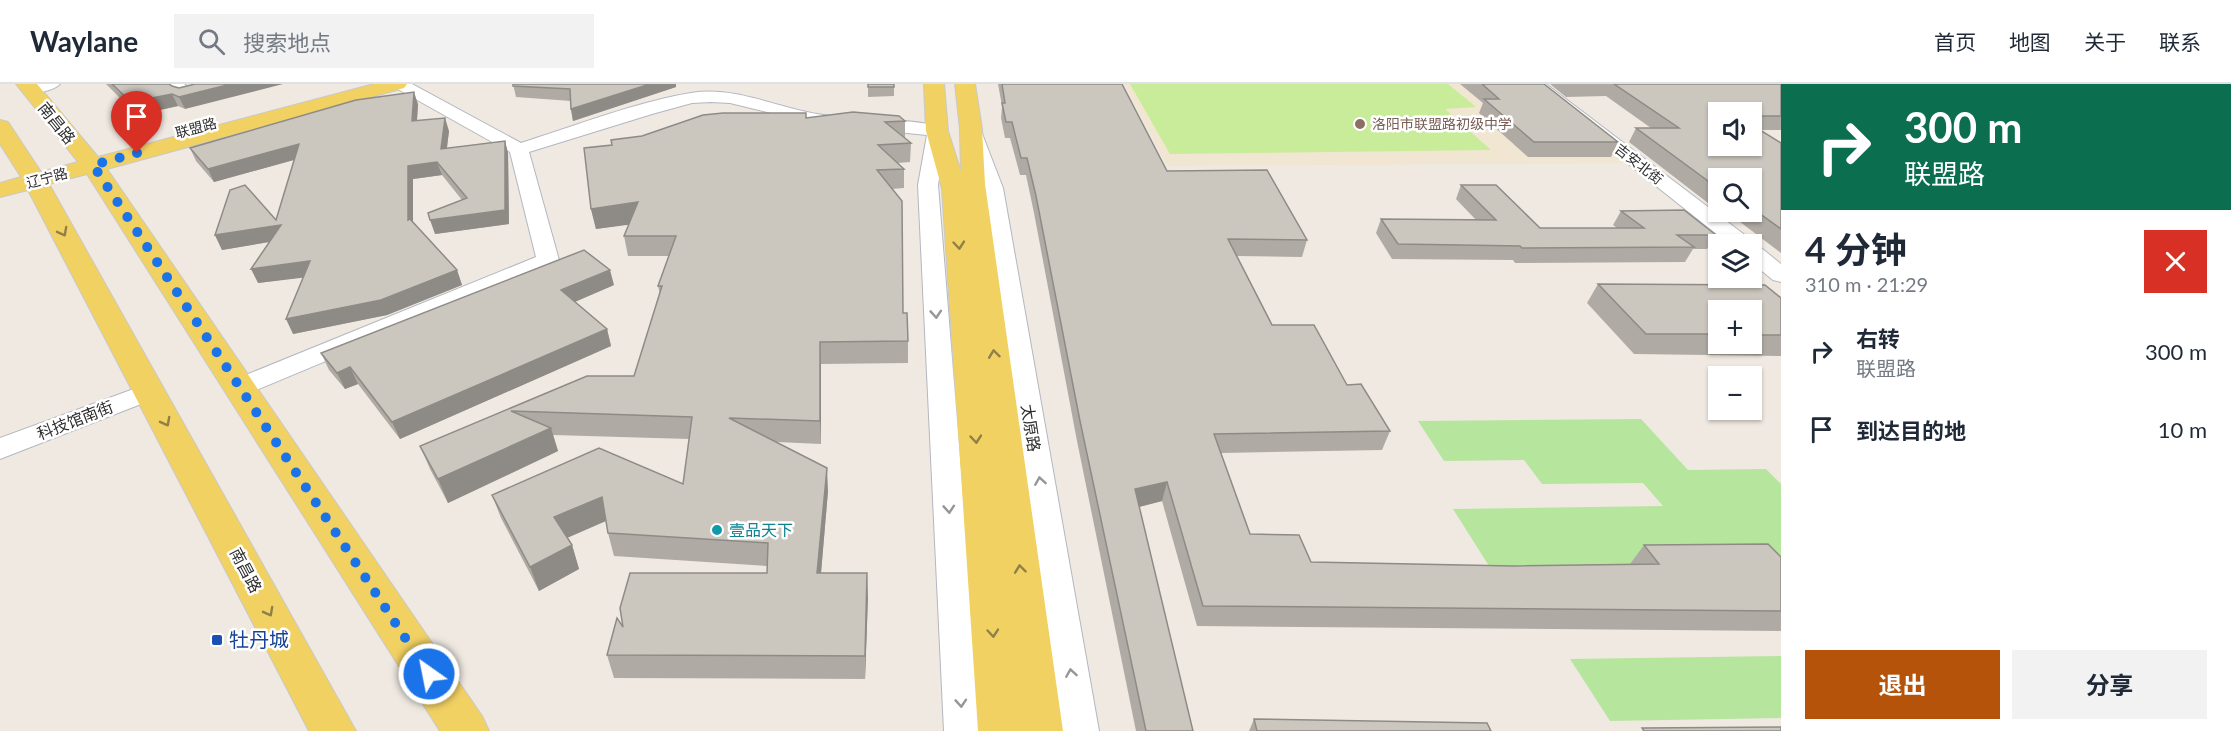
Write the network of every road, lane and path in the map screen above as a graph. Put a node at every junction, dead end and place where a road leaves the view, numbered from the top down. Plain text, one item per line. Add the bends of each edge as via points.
1 (52, 84) edge
2 (174, 84) edge
3 (220, 84) edge
4 (364, 84) edge
5 (399, 84) edge
6 (934, 84) edge
7 (965, 84) edge
8 (1536, 84) edge
9 (27, 87) edge
10 (0, 127) edge
11 (971, 129) junction
12 (937, 131) junction
13 (519, 149) junction
14 (90, 161) junction
15 (32, 176) junction
16 (0, 180) edge
17 (0, 190) edge
18 (1729, 234) edge
19 (1762, 260) edge
20 (1781, 275) edge
21 (240, 387) junction
22 (150, 392) junction
23 (0, 449) edge
24 (333, 731) edge
25 (466, 731) edge
26 (963, 731) edge
27 (1002, 731) edge
28 (1040, 731) edge
29 (1080, 731) edge

1 - 9 street
2 - 3 street via 184,93
4 - 14 main road, 联盟路
5 - 13 street
5 - 14 main road, 联盟路
6 - 12 main road
7 - 11 main road, 太原路
8 - 18 street, 吉安北街
9 - 14 main road, 南昌路
10 - 15 main road, 南昌路
28 -> 11 main road, 太原路 via 973,184
29 -> 11 street, 太原路 via 993,188
12 - 13 street via 816,119 711,97 646,110
12 -> 26 street via 928,185
12 -> 27 main road via 954,189
13 - 21 street via 548,260
14 - 15 main road, 辽宁路
14 - 21 main road, 南昌路
15 - 16 main road, 辽宁路
15 - 17 main road, 辽宁路
15 -> 22 main road, 南昌路
19 - 20 street
21 - 25 main road, 南昌路
22 - 23 street, 科技馆南街
22 -> 24 main road, 南昌路

